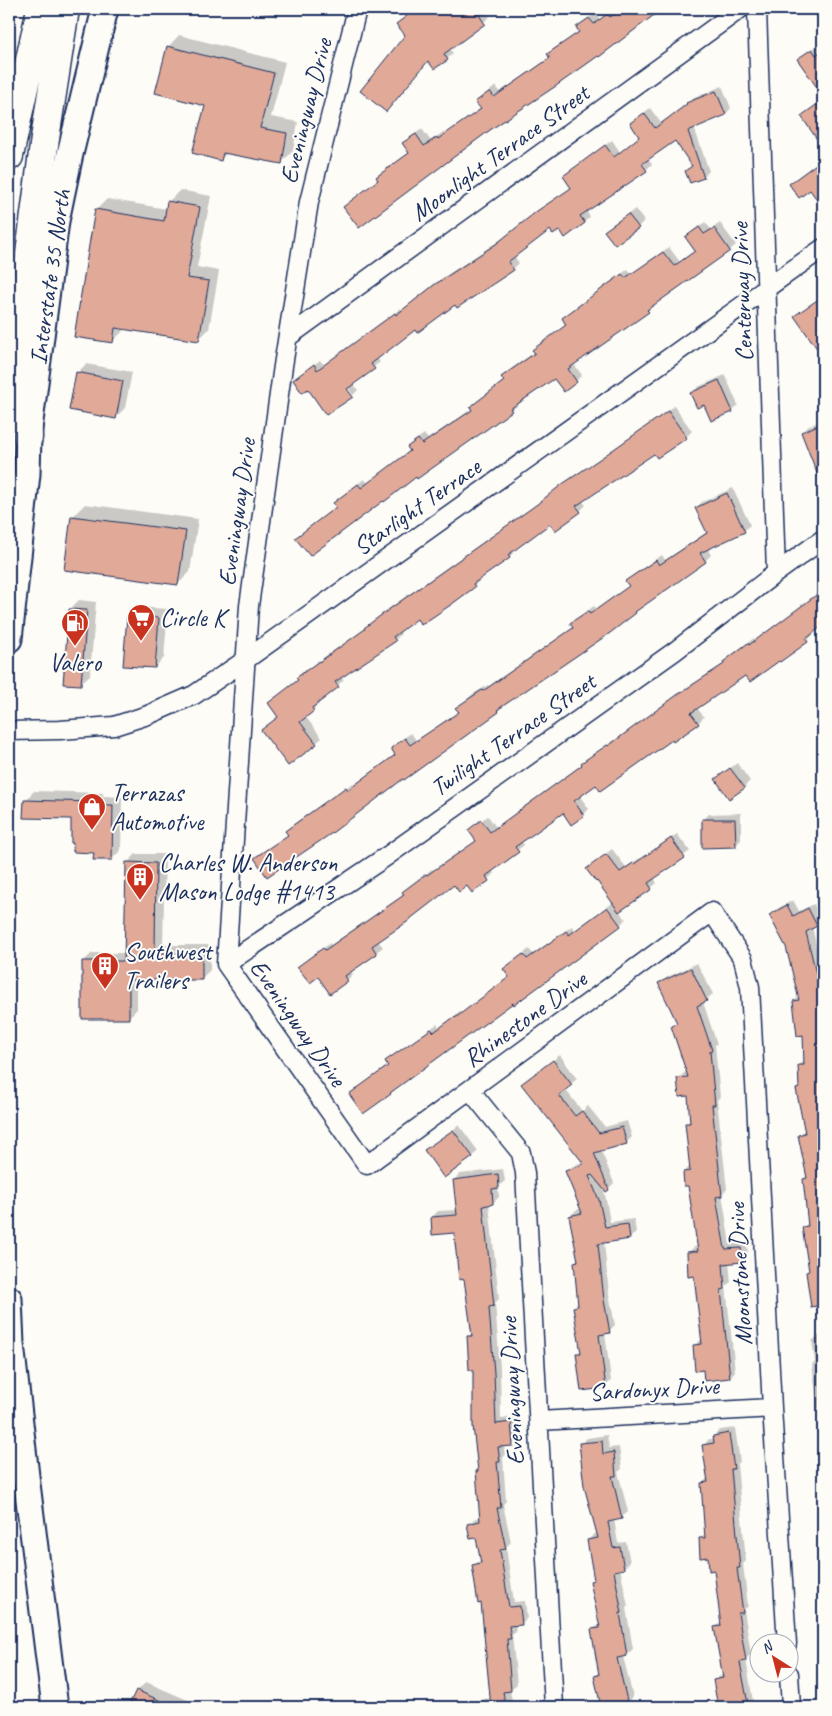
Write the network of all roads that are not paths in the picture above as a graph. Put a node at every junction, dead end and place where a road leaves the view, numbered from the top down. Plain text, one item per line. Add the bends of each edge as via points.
1 (41, 9) edge
2 (65, 9) edge
3 (105, 9) edge
4 (357, 9) edge
5 (740, 9) edge
6 (756, 9) edge
7 (9, 156) edge
8 (823, 248) edge
9 (766, 289) junction
10 (288, 338) junction
11 (28, 437) junction
12 (823, 539) edge
13 (776, 573) junction
14 (9, 634) edge
15 (244, 661) junction
16 (9, 731) edge
17 (712, 912) joint
18 (226, 964) junction
19 (470, 1090) junction
20 (367, 1165) joint
21 (9, 1299) edge
22 (772, 1408) junction
23 (539, 1421) junction
24 (786, 1634) edge
25 (790, 1684) edge
26 (55, 1707) edge
27 (554, 1707) edge
28 (791, 1707) edge

1 - 7 highway
2 - 11 highway via 29,261 25,319
3 - 11 main road, Interstate 35 North via 56,221
4 - 10 street, Eveningway Drive via 309,202
5 - 10 street, Moonlight Terrace Street
6 - 9 street, Centerway Drive
8 - 9 street, Starlight Terrace
9 - 13 street, Centerway Drive
9 - 15 street, Starlight Terrace
10 - 15 street, Eveningway Drive
11 - 14 main road, Interstate 35 North via 27,474
12 - 13 street, Twilight Terrace Street
13 - 18 street, Twilight Terrace Street via 659,663 387,856
15 - 16 street, Starlight Terrace via 194,694 148,716 114,726
15 - 18 street, Eveningway Drive
17 - 19 street, Rhinestone Drive
17 - 22 street, Moonstone Drive via 743,959 750,988
18 - 20 street, Eveningway Drive
19 - 20 street, Rhinestone Drive
19 - 23 street, Eveningway Drive via 521,1153 525,1172
21 - 26 main road via 11,1344
22 - 23 street, Sardonyx Drive
22 - 24 street, Moonstone Drive
23 - 27 street, Eveningway Drive
25 - 28 street

